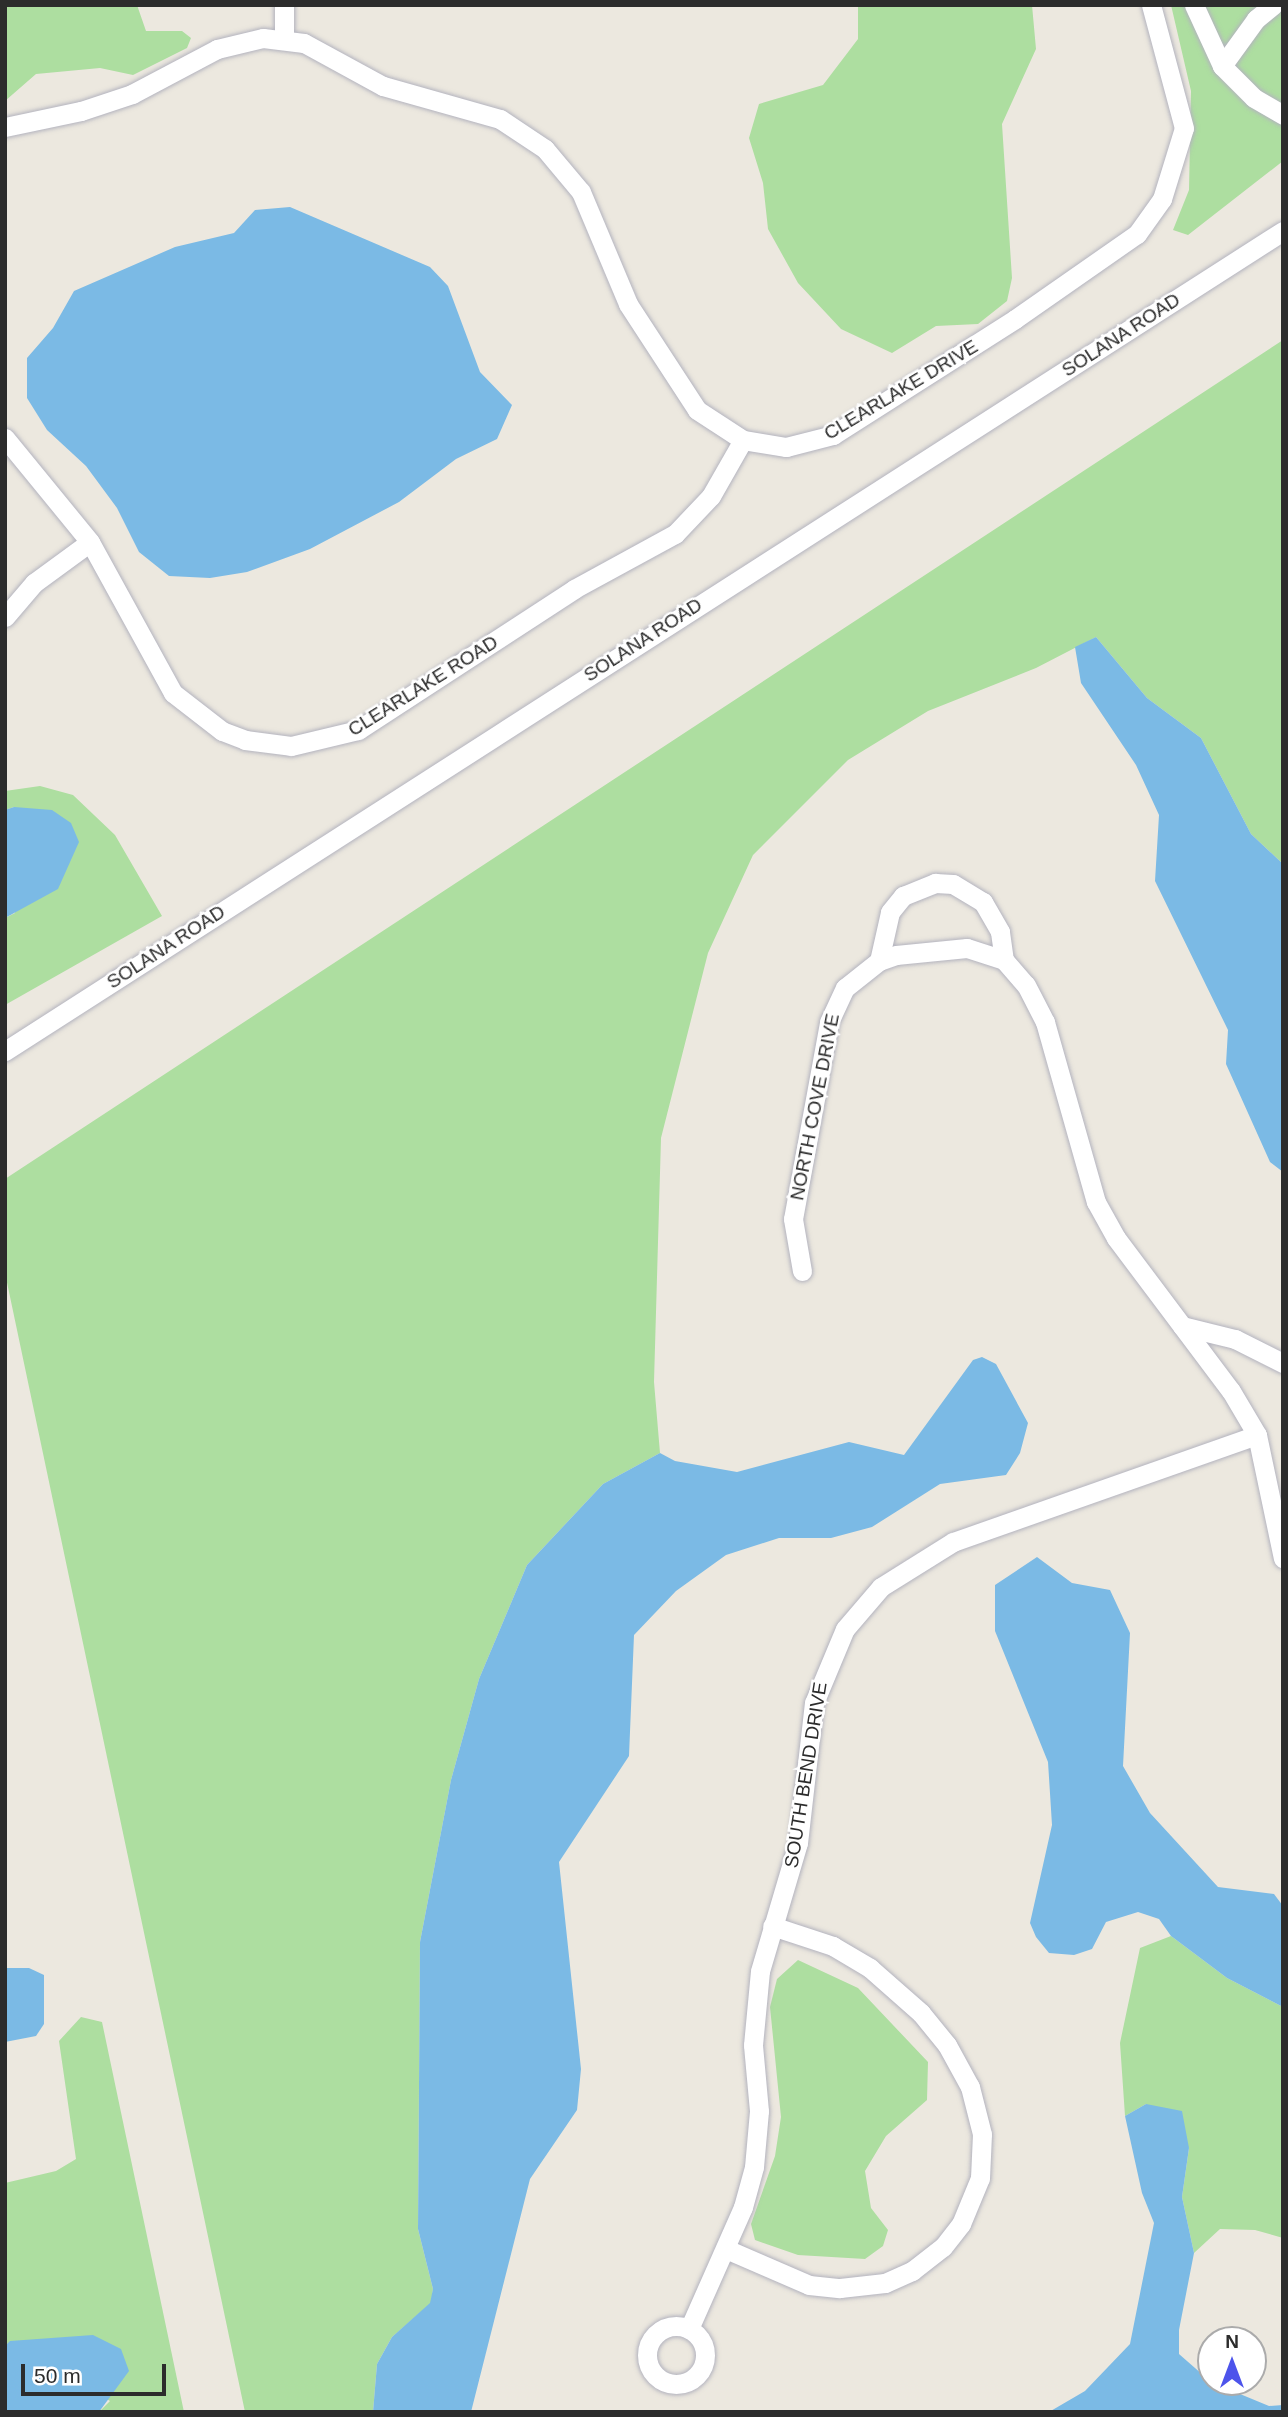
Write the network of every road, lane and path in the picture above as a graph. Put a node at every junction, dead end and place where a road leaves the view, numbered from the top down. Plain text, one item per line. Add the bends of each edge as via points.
1 (284, 5) edge
2 (1150, 5) edge
3 (1194, 5) edge
4 (1273, 5) edge
5 (284, 38) junction
6 (1222, 66) junction
7 (1283, 115) edge
8 (5, 127) edge
9 (1283, 232) edge
10 (5, 438) edge
11 (743, 440) junction
12 (90, 542) junction
13 (5, 617) edge
14 (1004, 960) junction
15 (879, 961) junction
16 (5, 1051) edge
17 (802, 1271) dead end
18 (1182, 1326) junction
19 (1283, 1363) edge
20 (1257, 1435) junction
21 (1282, 1552) edge
22 (772, 1926) junction
23 (726, 2249) junction
24 (689, 2329) dead end

1 - 5 street
2 - 11 street, CLEARLAKE DRIVE via 1184,128 1162,199 1137,234 1015,320 833,435 786,447
3 - 6 street
4 - 6 street via 1256,19
5 - 8 street, CLEARLAKE DRIVE via 242,41 132,94 81,111
5 - 11 street, CLEARLAKE DRIVE via 324,51 383,86 412,97 500,119 545,149 581,191 628,304 685,395 711,422
6 - 7 street via 1254,99
9 - 16 street, SOLANA ROAD
10 - 12 street
11 - 12 street, CLEARLAKE ROAD via 711,496 675,534 574,589 358,730 314,744 245,740 190,711 158,673
12 - 13 street via 34,583
14 - 15 street via 967,948
14 - 15 street via 1000,932 983,902 953,884 935,883 903,896 890,912
14 - 18 street via 1027,985 1045,1022 1096,1202 1116,1238
15 - 17 street, NORTH COVE DRIVE via 845,988 829,1022 793,1219
18 - 19 street via 1235,1339
18 - 20 street via 1231,1391
20 - 21 street
20 - 22 street, SOUTH BEND DRIVE via 954,1542 903,1569 861,1607 821,1677 798,1843
22 - 23 street, SOUTH BEND DRIVE via 755,2006 759,2111 754,2167
22 - 23 street via 833,1946 870,1968 921,2013 947,2045 970,2087 982,2134 980,2178 961,2224 943,2247 912,2272 885,2283 840,2288 809,2285
23 - 24 street, SOUTH BEND DRIVE

